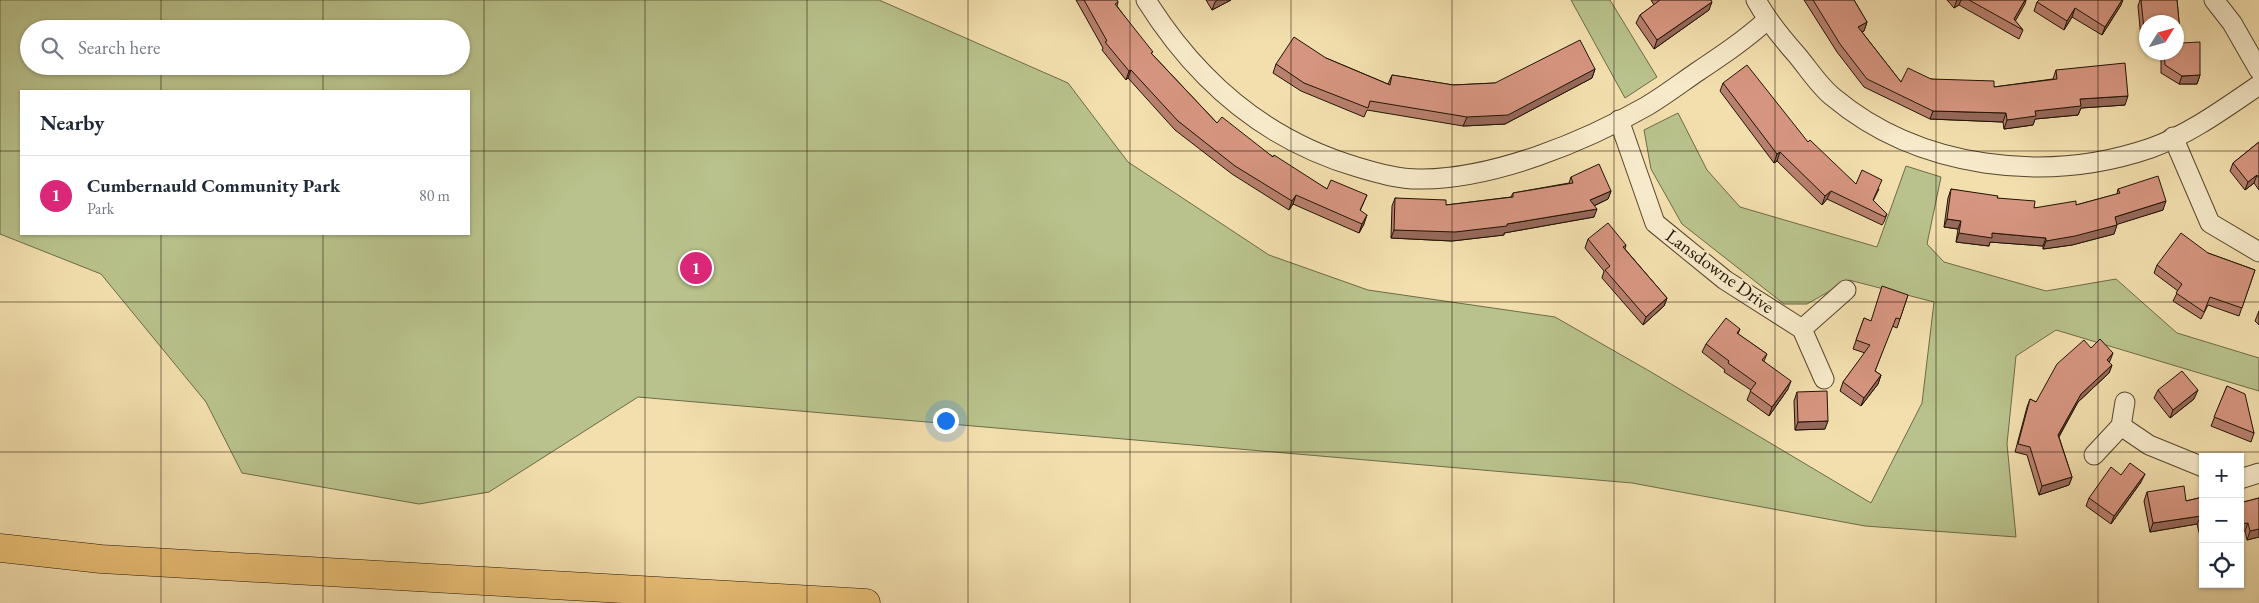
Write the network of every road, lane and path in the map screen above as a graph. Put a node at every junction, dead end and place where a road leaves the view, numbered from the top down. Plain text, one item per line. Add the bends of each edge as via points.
1 (1146, 0) edge
2 (1756, 0) edge
3 (2214, 0) edge
4 (1766, 20) junction
5 (2259, 70) edge
6 (2259, 85) edge
7 (1619, 120) junction
8 (2172, 137) junction
9 (2259, 252) edge
10 (1846, 290) dead end
11 (1802, 329) junction
12 (1824, 380) dead end
13 (2125, 402) dead end
14 (2121, 426) junction
15 (2094, 455) dead end
16 (2199, 465) edge
17 (2259, 473) edge
18 (2244, 478) edge
19 (0, 548) edge
20 (866, 603) edge

1 - 7 street via 1190,62 1250,116 1298,144 1341,163 1376,173 1421,179 1453,177 1503,167 1538,156
2 - 4 street
3 - 5 street via 2232,23
4 - 7 street via 1745,40 1648,106
4 - 8 street via 1832,96 1881,131 1975,163 2055,167 2113,158 2152,147
6 - 8 street via 2206,121
7 - 11 street, Lansdowne Drive via 1655,223 1725,280
8 - 9 street via 2210,224
10 - 11 street
11 - 12 street
13 - 14 street
14 - 15 street
14 - 16 street via 2150,445
17 - 18 street
19 - 20 highway via 101,559

